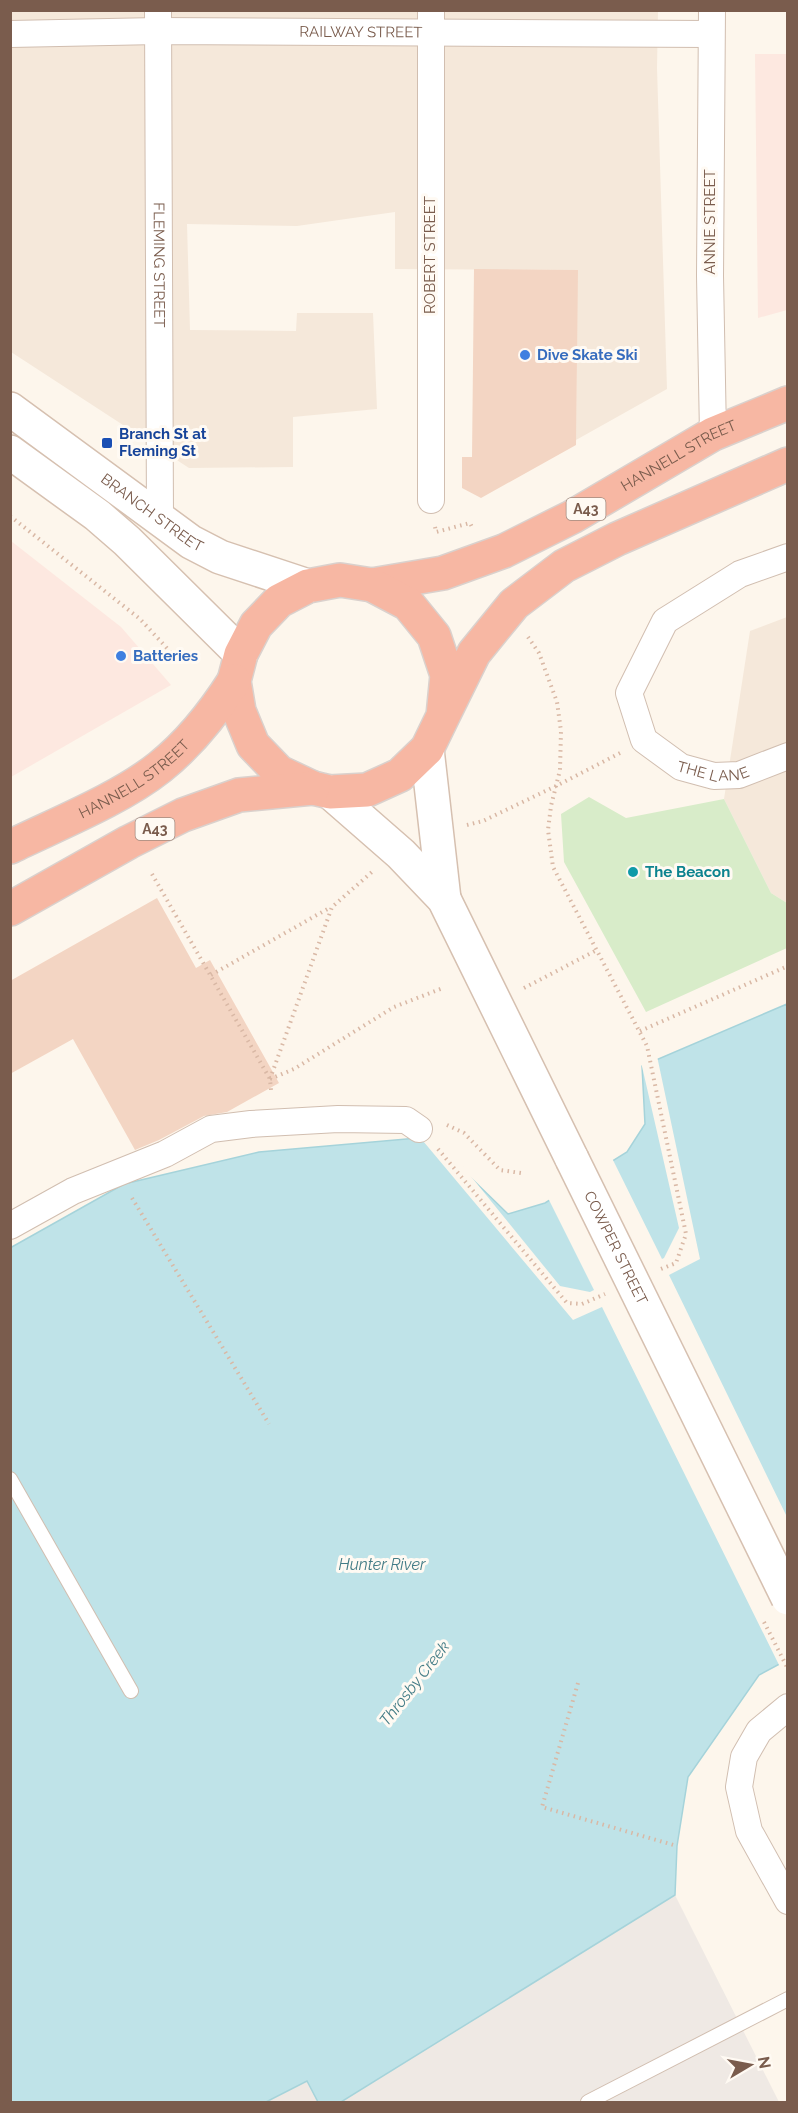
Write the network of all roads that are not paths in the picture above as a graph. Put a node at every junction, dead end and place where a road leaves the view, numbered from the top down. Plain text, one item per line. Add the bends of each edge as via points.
1 (158, 21) edge
2 (431, 22) edge
3 (711, 22) edge
4 (10, 34) edge
5 (788, 403) edge
6 (10, 409) edge
7 (713, 434) junction
8 (10, 452) edge
9 (788, 464) edge
10 (430, 500) dead end
11 (160, 520) junction
12 (788, 557) edge
13 (372, 585) junction
14 (308, 586) junction
15 (237, 668) junction
16 (443, 716) junction
17 (427, 749) junction
18 (788, 756) edge
19 (321, 790) junction
20 (10, 847) edge
21 (444, 899) junction
22 (10, 909) edge
23 (412, 1124) road end
24 (10, 1226) edge
25 (10, 1479) edge
26 (788, 1598) edge
27 (131, 1691) dead end
28 (788, 1707) edge
29 (788, 1901) edge
30 (788, 1999) edge
31 (588, 2103) edge

1 - 2 street, RAILWAY STREET
1 - 4 street, RAILWAY STREET
1 - 11 street, FLEMING STREET
2 - 3 street, RAILWAY STREET
2 - 10 street, ROBERT STREET
3 - 7 street, ANNIE STREET
5 - 7 highway, HANNELL STREET / A43
6 - 11 main road, BRANCH STREET
7 - 13 highway, HANNELL STREET / A43 via 572,517 504,551 443,573
8 - 15 main road via 127,541
9 - 16 highway, A43 via 564,566 514,603 474,653
11 - 14 main road, BRANCH STREET via 220,557
12 - 18 street, THE LANE via 740,574 665,621 629,693 644,740 681,766 714,776 739,775
13 - 14 highway, A43 via 340,580
13 - 16 highway, A43 via 408,604 435,636 447,675
14 - 15 highway, A43 via 279,601 256,625
15 - 19 highway, A43 via 239,711 254,745 279,772
15 - 20 highway, HANNELL STREET / A43 via 214,712 159,768 117,795
16 - 17 highway, A43
17 - 19 highway, A43 via 400,775 367,790
17 - 21 main road, COWPER STREET
19 - 21 main road, COWPER STREET via 401,854
19 - 22 highway, A43 via 239,795 183,815
21 - 26 main road, COWPER STREET, bridge
23 - 24 street via 338,1119 211,1129 165,1154 73,1191
25 - 27 lane
28 - 29 street via 759,1731 744,1757 739,1787 749,1831
30 - 31 lane

